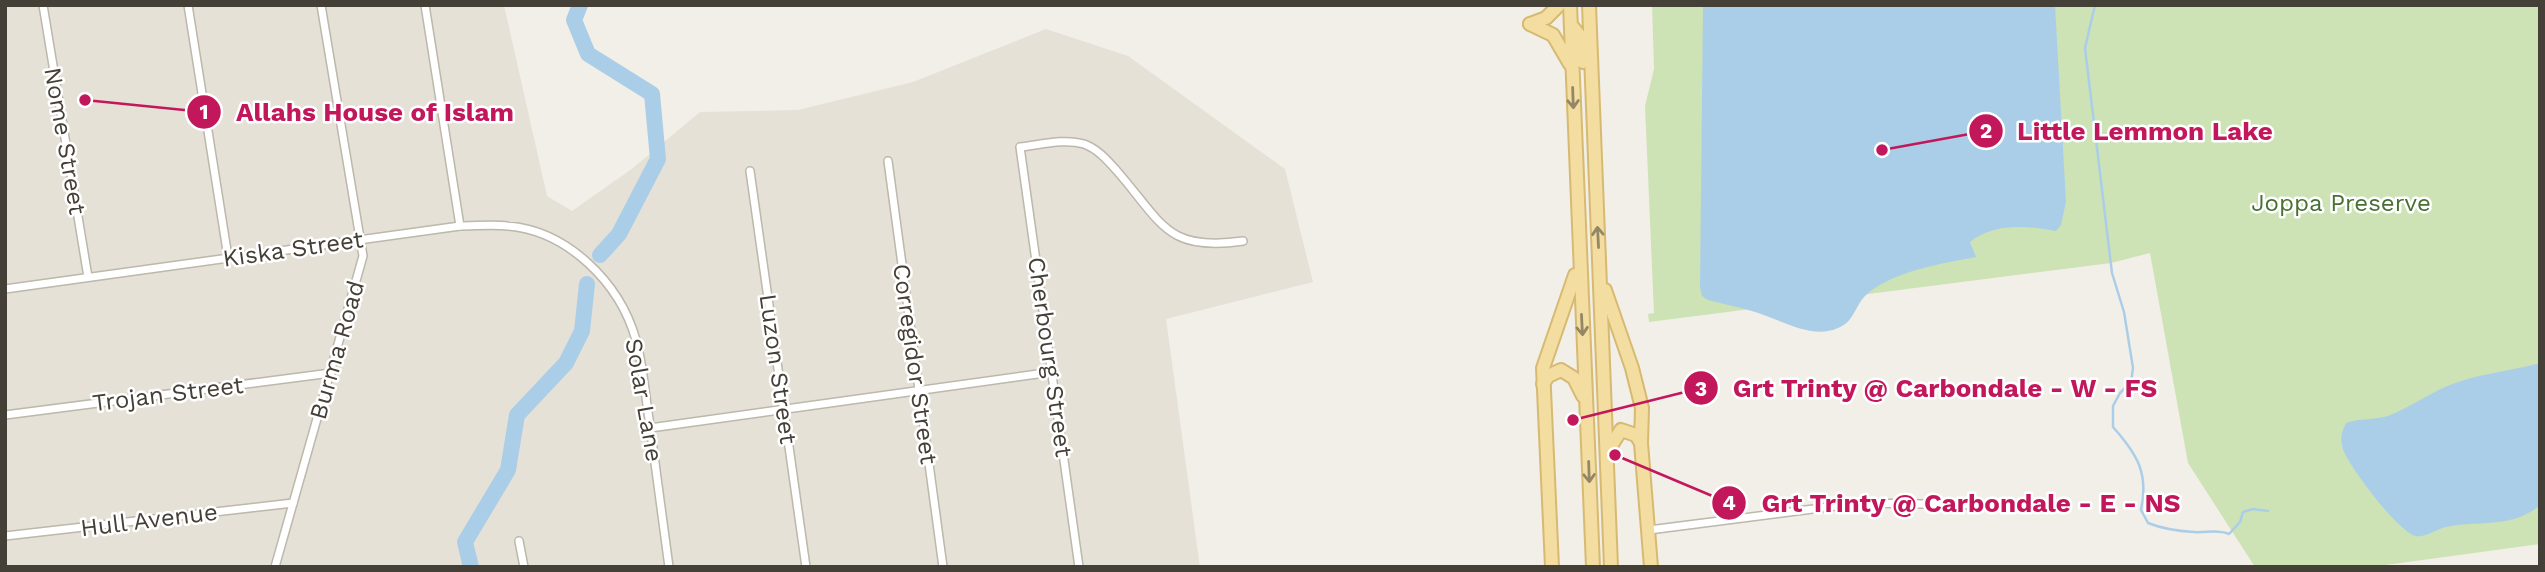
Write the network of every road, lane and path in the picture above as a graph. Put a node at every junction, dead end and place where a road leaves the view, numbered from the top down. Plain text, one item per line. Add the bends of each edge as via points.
1 (43, 5) edge
2 (188, 5) edge
3 (321, 5) edge
4 (425, 5) edge
5 (1559, 5) edge
6 (1570, 5) edge
7 (1589, 5) edge
8 (1571, 25) junction
9 (1572, 67) junction
10 (1591, 89) junction
11 (888, 161) dead end
12 (750, 171) dead end
13 (460, 226) junction
14 (362, 240) junction
15 (1243, 241) dead end
16 (575, 253) joint
17 (228, 257) junction
18 (1579, 261) junction
19 (1600, 272) junction
20 (88, 276) junction
21 (5, 289) edge
22 (1052, 372) junction
23 (331, 373) junction
24 (1543, 384) junction
25 (919, 392) junction
26 (1587, 404) junction
27 (784, 411) junction
28 (5, 415) edge
29 (650, 428) junction
30 (1641, 443) junction
31 (1607, 452) junction
32 (293, 503) junction
33 (1987, 505) dead end
34 (1649, 530) junction
35 (5, 536) edge
36 (519, 541) dead end
37 (275, 567) edge
38 (524, 567) edge
39 (669, 567) edge
40 (806, 567) edge
41 (943, 567) edge
42 (1079, 567) edge
43 (1552, 567) edge
44 (1593, 567) edge
45 (1611, 567) edge
46 (1651, 567) edge

1 - 20 street, Nome Street
2 - 17 street
3 - 14 street, Burma Road
4 - 13 street
5 - 9 main road via 1546,18 1530,24 1553,35
6 - 8 main road
7 - 10 main road
8 - 9 main road
8 - 10 main road via 1580,36
9 -> 18 main road
19 -> 10 main road
11 - 25 street, Corregidor Street
12 - 27 street, Luzon Street
13 - 14 street, Kiska Street
13 - 16 street, Kiska Street via 523,228
14 - 17 street, Kiska Street
14 - 23 street, Burma Road via 363,256
15 - 22 street, Cherbourg Street via 1183,241 1171,234 1106,159 1084,144 1020,147
16 - 29 street, Solar Lane via 609,285 625,311 636,339
17 - 20 street, Kiska Street
18 - 24 main road via 1546,358
18 -> 26 main road
19 - 30 main road via 1638,386
19 - 31 main road
20 - 21 street, Kiska Street
22 - 25 street
22 - 42 street, Cherbourg Street
23 - 28 street, Trojan Street
23 - 32 street, Burma Road
24 - 26 main road via 1555,372 1568,373
24 - 43 main road
25 - 27 street
25 - 41 street, Corregidor Street
26 -> 44 main road
27 - 29 street
27 - 40 street, Luzon Street
29 - 39 street, Solar Lane
30 - 31 main road via 1636,435 1621,430
30 - 34 main road
31 - 45 main road
32 - 35 street, Hull Avenue
32 - 37 street, Burma Road
33 - 34 street via 1860,503
34 - 46 main road
36 - 38 street

